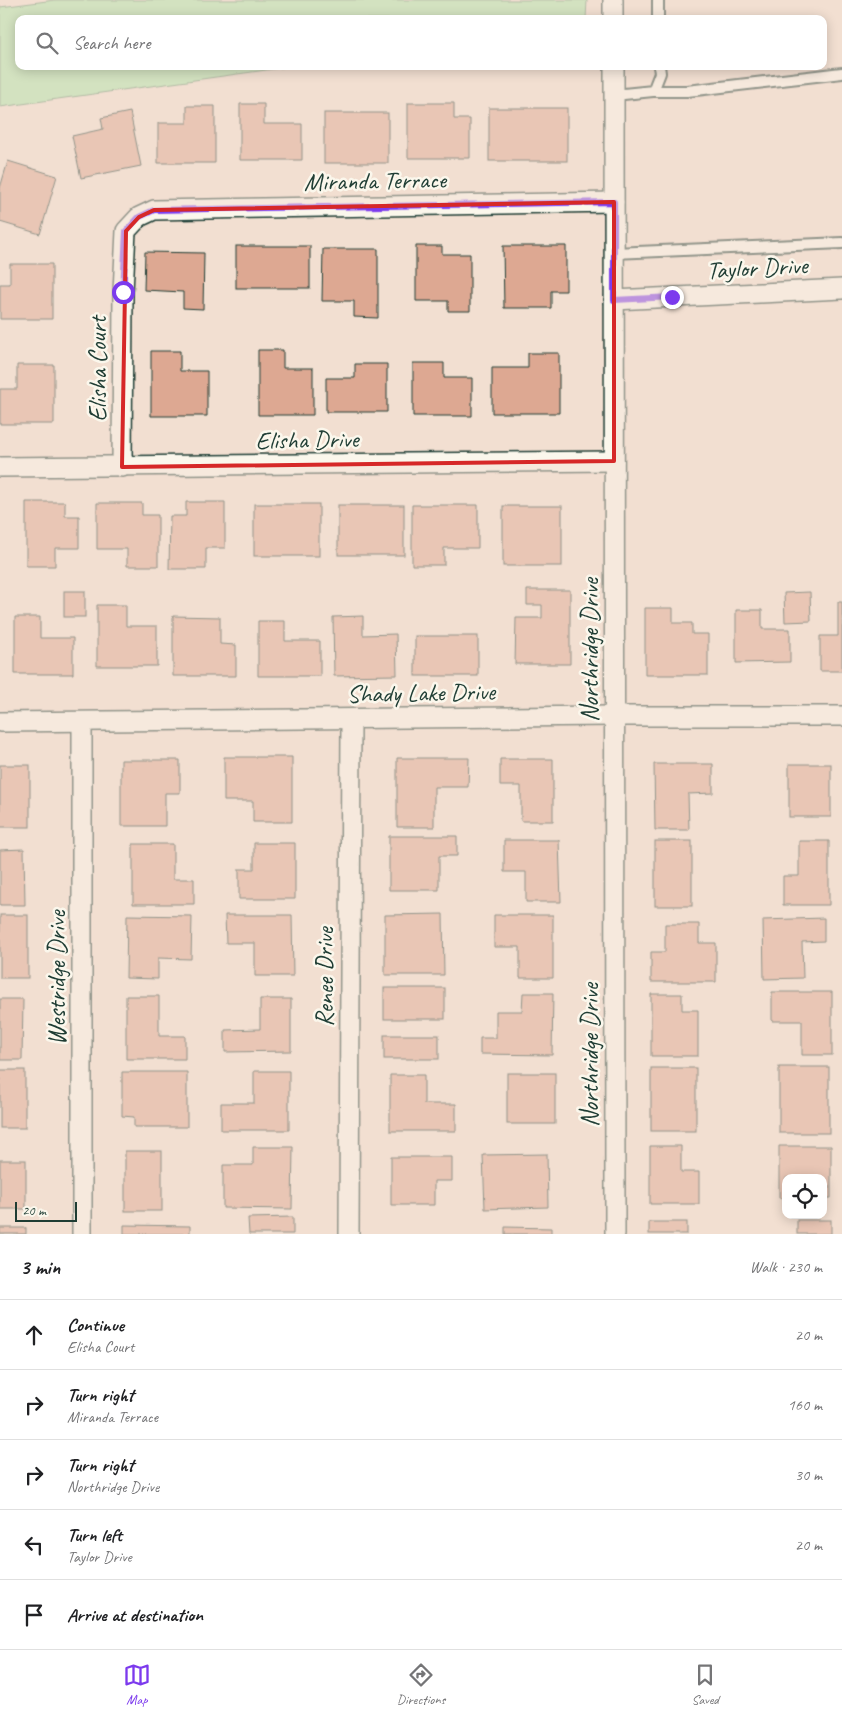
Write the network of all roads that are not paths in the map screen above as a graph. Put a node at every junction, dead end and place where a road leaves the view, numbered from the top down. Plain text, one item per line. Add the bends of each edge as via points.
1 (613, 0) edge
2 (658, 0) edge
3 (614, 15) edge
4 (658, 15) edge
5 (614, 70) edge
6 (660, 70) edge
7 (842, 73) edge
8 (653, 91) junction
9 (614, 96) junction
10 (614, 202) junction
11 (139, 217) joint
12 (842, 243) edge
13 (614, 253) junction
14 (842, 289) edge
15 (614, 300) junction
16 (614, 461) junction
17 (0, 467) edge
18 (122, 467) junction
19 (614, 716) junction
20 (842, 716) edge
21 (351, 719) junction
22 (0, 722) edge
23 (82, 722) junction
24 (82, 1234) edge
25 (349, 1234) edge
26 (614, 1234) edge

1 - 3 street
2 - 4 lane
5 - 9 street, Northridge Drive
6 - 8 lane
7 - 8 lane via 687,91
8 - 9 lane
9 - 10 street, Northridge Drive
10 - 11 street, Miranda Terrace via 154,210
10 - 13 street, Northridge Drive
11 - 18 street, Elisha Court via 126,231
12 - 13 lane
13 - 15 street, Northridge Drive
14 - 15 street, Taylor Drive
15 - 16 street, Northridge Drive
16 - 18 street, Elisha Drive
16 - 19 street, Northridge Drive
17 - 18 street, Elisha Drive
19 - 20 street, Shady Lake Drive
19 - 21 street, Shady Lake Drive
19 - 26 street, Northridge Drive
21 - 23 street, Shady Lake Drive
21 - 25 street, Renee Drive
22 - 23 street, Shady Lake Drive
23 - 24 street, Westridge Drive

